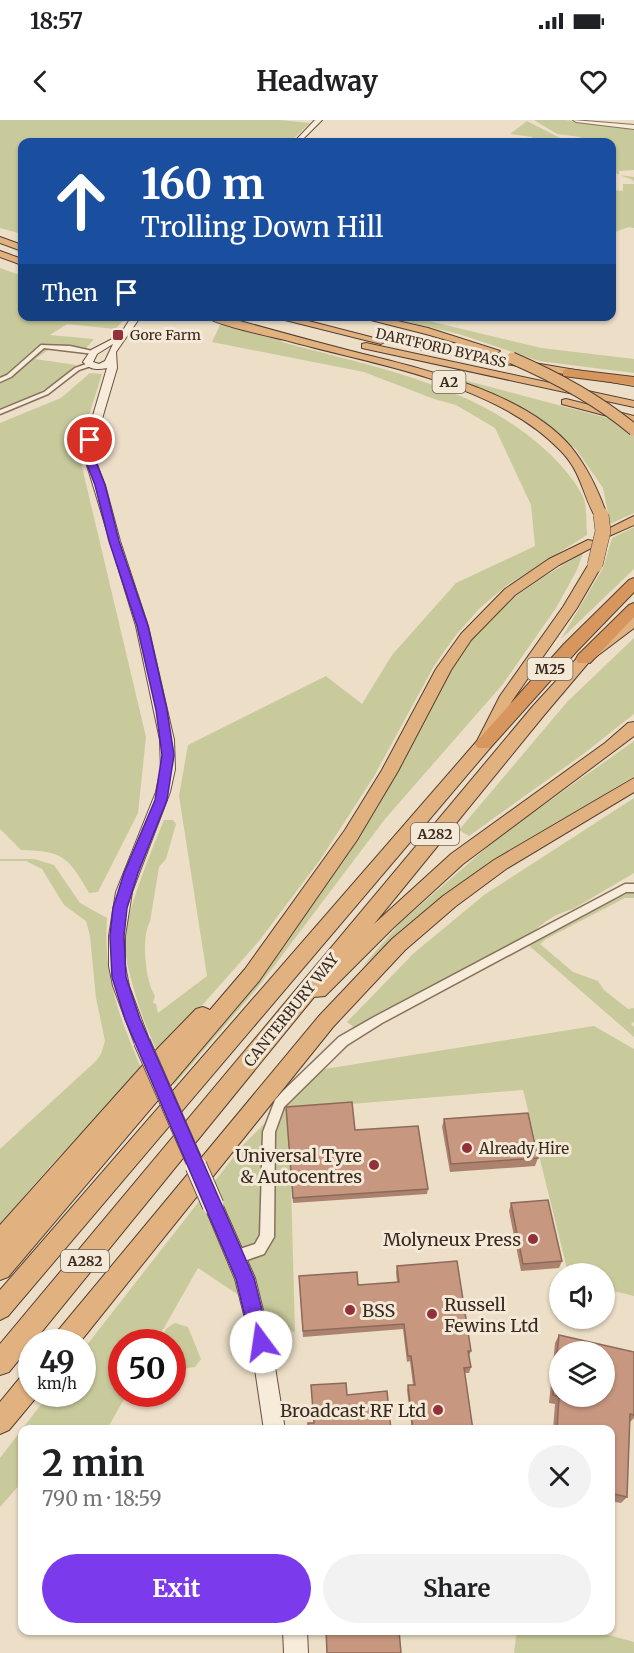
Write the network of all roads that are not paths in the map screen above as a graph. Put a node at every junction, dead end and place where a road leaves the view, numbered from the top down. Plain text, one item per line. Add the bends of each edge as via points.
1 (319, 120) edge
2 (576, 120) edge
3 (616, 122) edge
4 (634, 127) edge
5 (301, 138) edge
6 (0, 234) edge
7 (18, 239) edge
8 (0, 240) edge
9 (18, 247) edge
10 (0, 248) edge
11 (0, 254) edge
12 (18, 254) edge
13 (18, 261) edge
14 (133, 321) edge
15 (248, 321) edge
16 (251, 321) edge
17 (290, 321) edge
18 (384, 321) edge
19 (124, 334) junction
20 (331, 334) junction
21 (96, 351) junction
22 (112, 357) junction
23 (93, 366) junction
24 (567, 373) joint
25 (0, 380) edge
26 (634, 382) edge
27 (106, 383) junction
28 (634, 396) edge
29 (634, 404) edge
30 (0, 412) edge
31 (634, 420) edge
32 (634, 430) edge
33 (634, 520) edge
34 (609, 532) dead end
35 (588, 544) dead end
36 (634, 583) edge
37 (634, 608) edge
38 (634, 621) edge
39 (584, 658) junction
40 (634, 726) edge
41 (484, 744) junction
42 (634, 784) edge
43 (634, 888) edge
44 (291, 919) junction
45 (290, 1014) junction
46 (0, 1242) edge
47 (236, 1257) junction
48 (0, 1269) edge
49 (0, 1308) edge
50 (76, 1329) edge
51 (0, 1363) edge
52 (18, 1400) edge
53 (0, 1421) edge
54 (274, 1425) edge
55 (295, 1635) edge
56 (296, 1653) edge

1 - 5 main road
2 - 3 street
3 - 4 street
6 - 7 highway
8 - 9 highway
10 - 12 highway
11 - 13 highway
14 - 19 main road
15 - 41 highway, A2, bridge via 440,379 506,405 549,432 575,459 592,487 603,531 595,565 570,608 505,700
16 - 20 highway, DARTFORD BYPASS / A2
17 - 20 highway, DARTFORD BYPASS / A2
18 - 32 highway, bridge via 428,330 512,358 572,386
19 - 21 main road
19 - 22 main road
20 - 24 highway
20 - 28 highway, DARTFORD BYPASS / A2
20 - 29 highway, DARTFORD BYPASS / A2
20 - 31 highway
21 - 22 main road
21 - 23 main road via 88,360
21 - 25 street via 43,346
22 - 23 main road via 107,366
22 - 27 main road
23 - 27 main road
23 - 30 street via 76,369 49,391
24 - 26 highway
27 - 47 main road, bridge via 90,440 91,462 142,626 162,710 168,755 163,792 124,892 117,966 142,1042
33 - 34 highway
35 - 44 highway via 510,592 466,637 351,835
36 - 41 highway, M25
37 - 39 highway, M25
38 - 39 highway, CANTERBURY WAY
39 - 45 highway, CANTERBURY WAY / A282
40 - 45 highway via 457,859
41 - 49 highway, CANTERBURY WAY / A282
42 - 50 highway via 470,886 374,968
43 - 47 street via 610,895 378,1020 328,1055 283,1099 272,1120 267,1237 259,1249
44 - 46 highway via 159,1060
44 - 48 highway via 252,975
45 - 51 highway, CANTERBURY WAY / A282
47 - 54 main road via 261,1342
52 - 53 highway
55 - 56 main road

